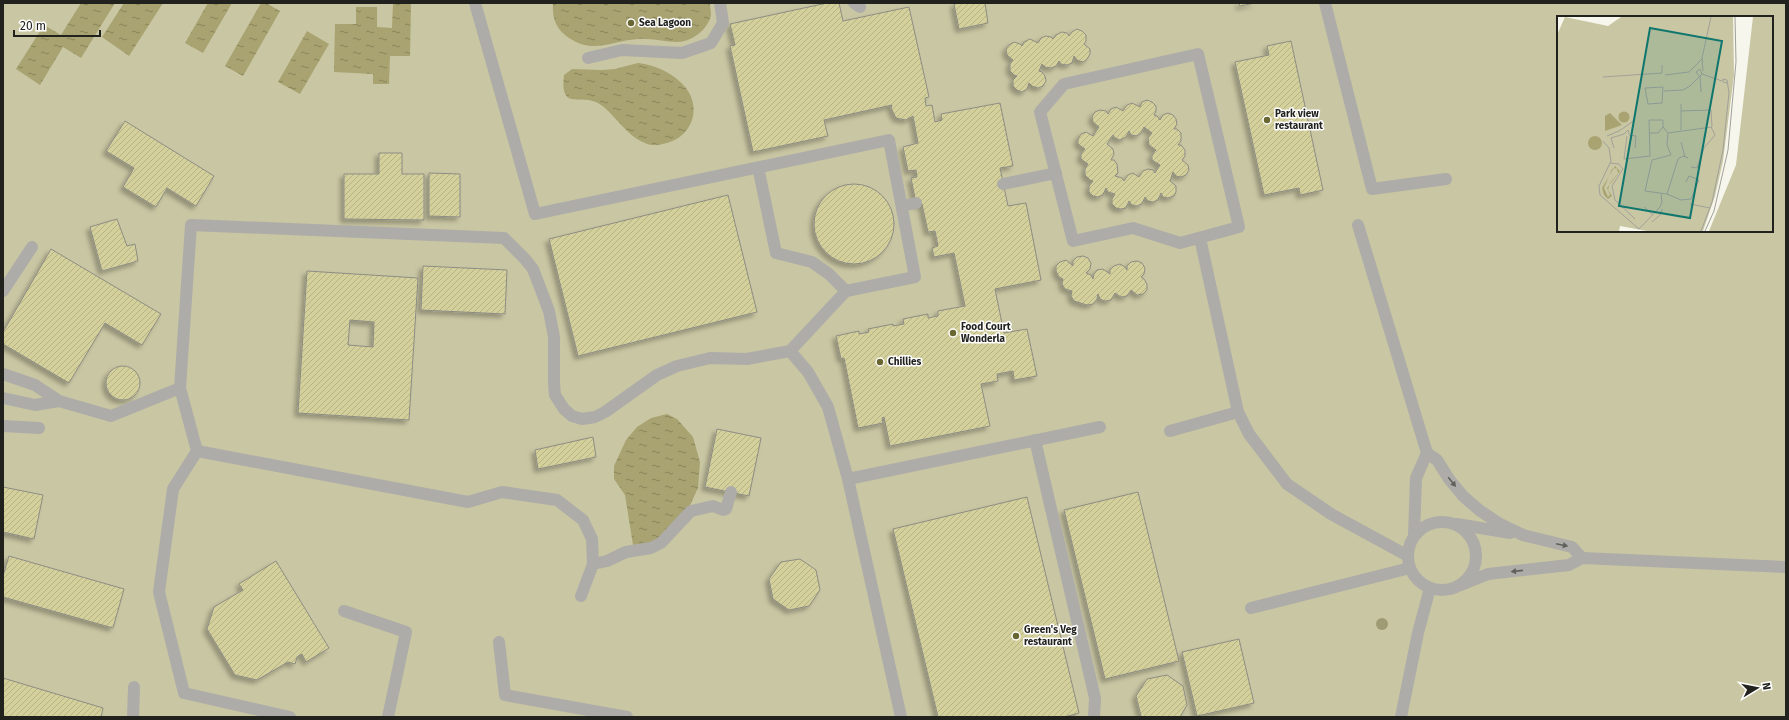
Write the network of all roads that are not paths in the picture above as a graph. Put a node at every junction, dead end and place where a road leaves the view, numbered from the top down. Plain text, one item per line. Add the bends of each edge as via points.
1 (475, 3) edge
2 (720, 3) edge
3 (1325, 3) edge
4 (588, 58) dead end
5 (758, 168) junction
6 (1056, 173) junction
7 (1446, 178) dead end
8 (1003, 184) dead end
9 (916, 203) dead end
10 (902, 206) junction
11 (1358, 225) dead end
12 (1200, 238) junction
13 (32, 247) dead end
14 (3, 291) edge
15 (846, 292) junction
16 (790, 351) junction
17 (3, 374) edge
18 (180, 388) junction
19 (3, 398) edge
20 (59, 401) junction
21 (1238, 412) junction
22 (3, 426) edge
23 (1100, 427) dead end
24 (38, 428) dead end
25 (1170, 431) dead end
26 (1035, 440) junction
27 (197, 451) junction
28 (1427, 453) junction
29 (848, 479) junction
30 (731, 492) dead end
31 (1454, 524) junction
32 (1523, 535) junction
33 (1414, 536) junction
34 (1408, 556) junction
35 (1582, 558) junction
36 (593, 564) junction
37 (1786, 567) edge
38 (1410, 568) junction
39 (1461, 585) junction
40 (1430, 588) junction
41 (580, 596) dead end
42 (1251, 608) dead end
43 (344, 611) dead end
44 (499, 642) dead end
45 (134, 688) dead end
46 (134, 717) edge
47 (290, 717) edge
48 (388, 717) edge
49 (627, 717) edge
50 (901, 717) edge
51 (1094, 717) edge
52 (1401, 717) edge

1 - 5 street via 535,214
2 - 4 street via 723,23 711,43 682,53 622,50
3 - 7 street via 1372,189
5 - 10 street via 889,140
5 - 15 street via 776,253 812,262 829,274
6 - 8 street
6 - 12 street via 1073,240 1134,228 1180,243
6 - 12 street via 1040,112 1064,84 1198,54 1238,228
9 - 10 street
10 - 15 street via 915,277
11 - 28 street
12 - 21 street
13 - 14 street
15 - 16 street
16 - 18 street via 747,358 710,358 677,366 657,375 605,412 582,419 572,416 564,409 555,395 554,337 549,311 533,269 504,238 191,225
16 - 29 street via 808,372 828,407
17 - 20 street via 35,385
18 - 20 street via 111,416
18 - 27 street
19 - 20 street via 35,405
21 - 25 street
21 - 34 street via 1248,434 1287,484 1331,514
22 - 24 street
23 - 26 street
26 - 29 street
26 - 51 street via 1096,698
27 - 36 street via 468,502 502,492 557,500 583,520 592,539
27 - 47 street via 173,489 160,592 184,693
28 -> 32 street via 1437,460 1463,496 1479,510
28 - 33 street via 1416,478
29 - 50 street
30 - 36 street via 726,509 713,506 691,511 661,543
31 - 32 street
31 - 33 street via 1431,524
31 - 39 street via 1473,540 1476,553 1473,571
32 -> 35 street via 1572,547
33 - 34 street
34 - 38 street
35 - 37 street
35 -> 39 street via 1569,565 1488,574
36 - 41 street
38 - 40 street via 1416,579
38 - 42 street
39 - 40 street via 1450,590 1438,591
40 - 52 street
43 - 48 street via 406,632
44 - 49 street via 505,694
45 - 46 street

